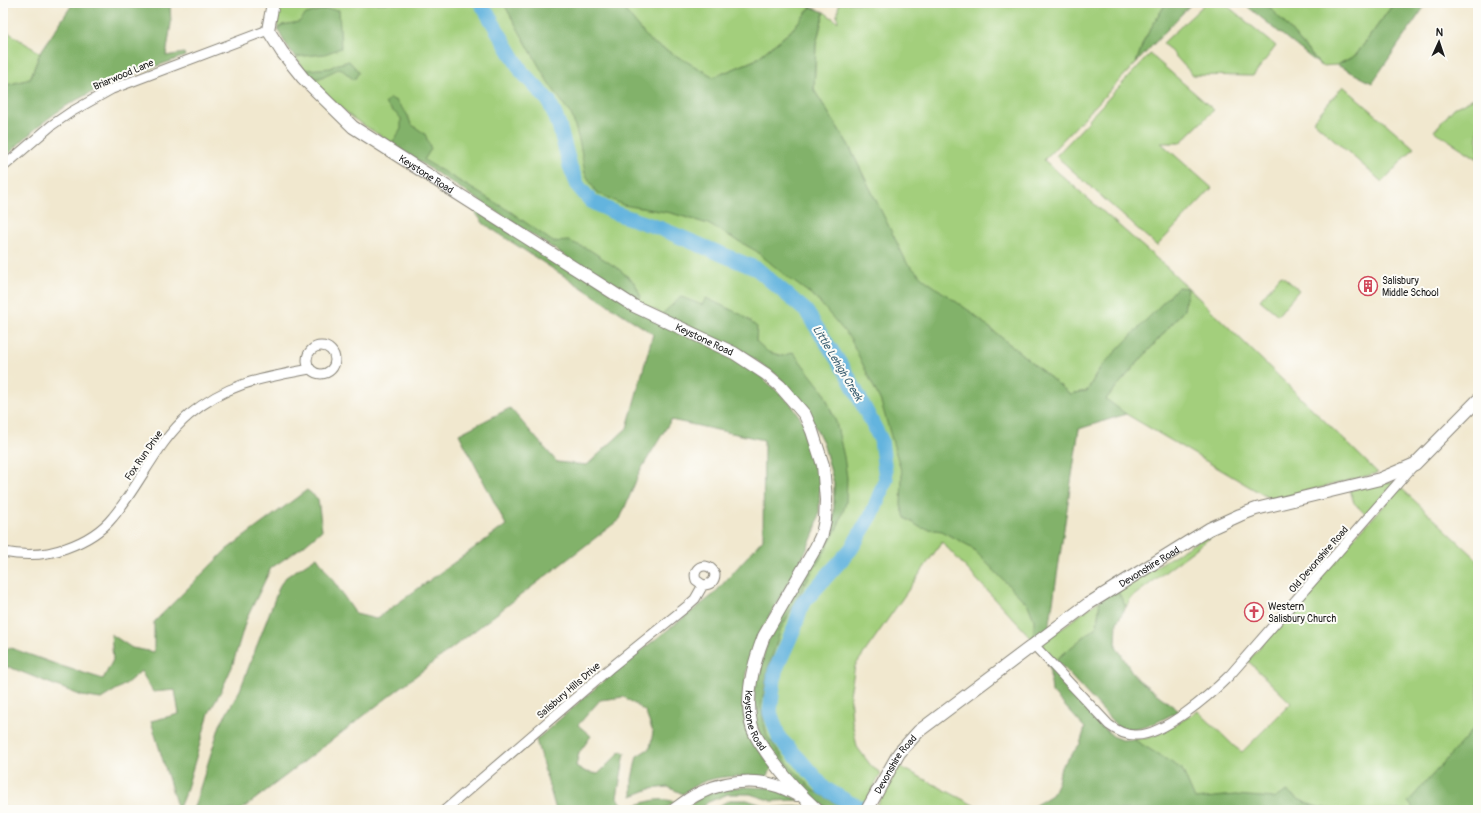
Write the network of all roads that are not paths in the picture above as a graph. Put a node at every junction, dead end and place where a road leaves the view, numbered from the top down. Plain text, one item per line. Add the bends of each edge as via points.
1 (273, 3) edge
2 (268, 30) junction
3 (3, 168) edge
4 (310, 370) dead end
5 (1478, 400) edge
6 (1415, 464) junction
7 (3, 552) edge
8 (703, 585) dead end
9 (1033, 644) junction
10 (808, 801) junction
11 (445, 810) edge
12 (674, 810) edge
13 (817, 810) edge
14 (867, 810) edge

1 - 2 street
2 - 3 street, Briarwood Lane via 112,89 52,125
2 - 10 street, Keystone Road via 303,78 354,127 634,306 750,363 780,386 805,415 823,465 825,520 816,546 759,648 751,677 749,707 751,725 758,740 785,777
4 - 7 street, Fox Run Drive via 244,383 201,406 184,420 166,441 113,517 89,538 45,554
5 - 6 street, Devonshire Road
6 - 9 street, Devonshire Road via 1380,479 1256,509 1224,522 1088,604
6 - 9 street, Old Devonshire Road via 1230,675 1196,705 1150,733 1135,736 1118,731 1109,725
8 - 11 street, Salisbury Hills Drive via 686,607 608,669
9 - 14 street, Devonshire Road via 919,731 899,752
10 - 12 street via 774,784 742,782 712,788
10 - 13 street, Keystone Road

